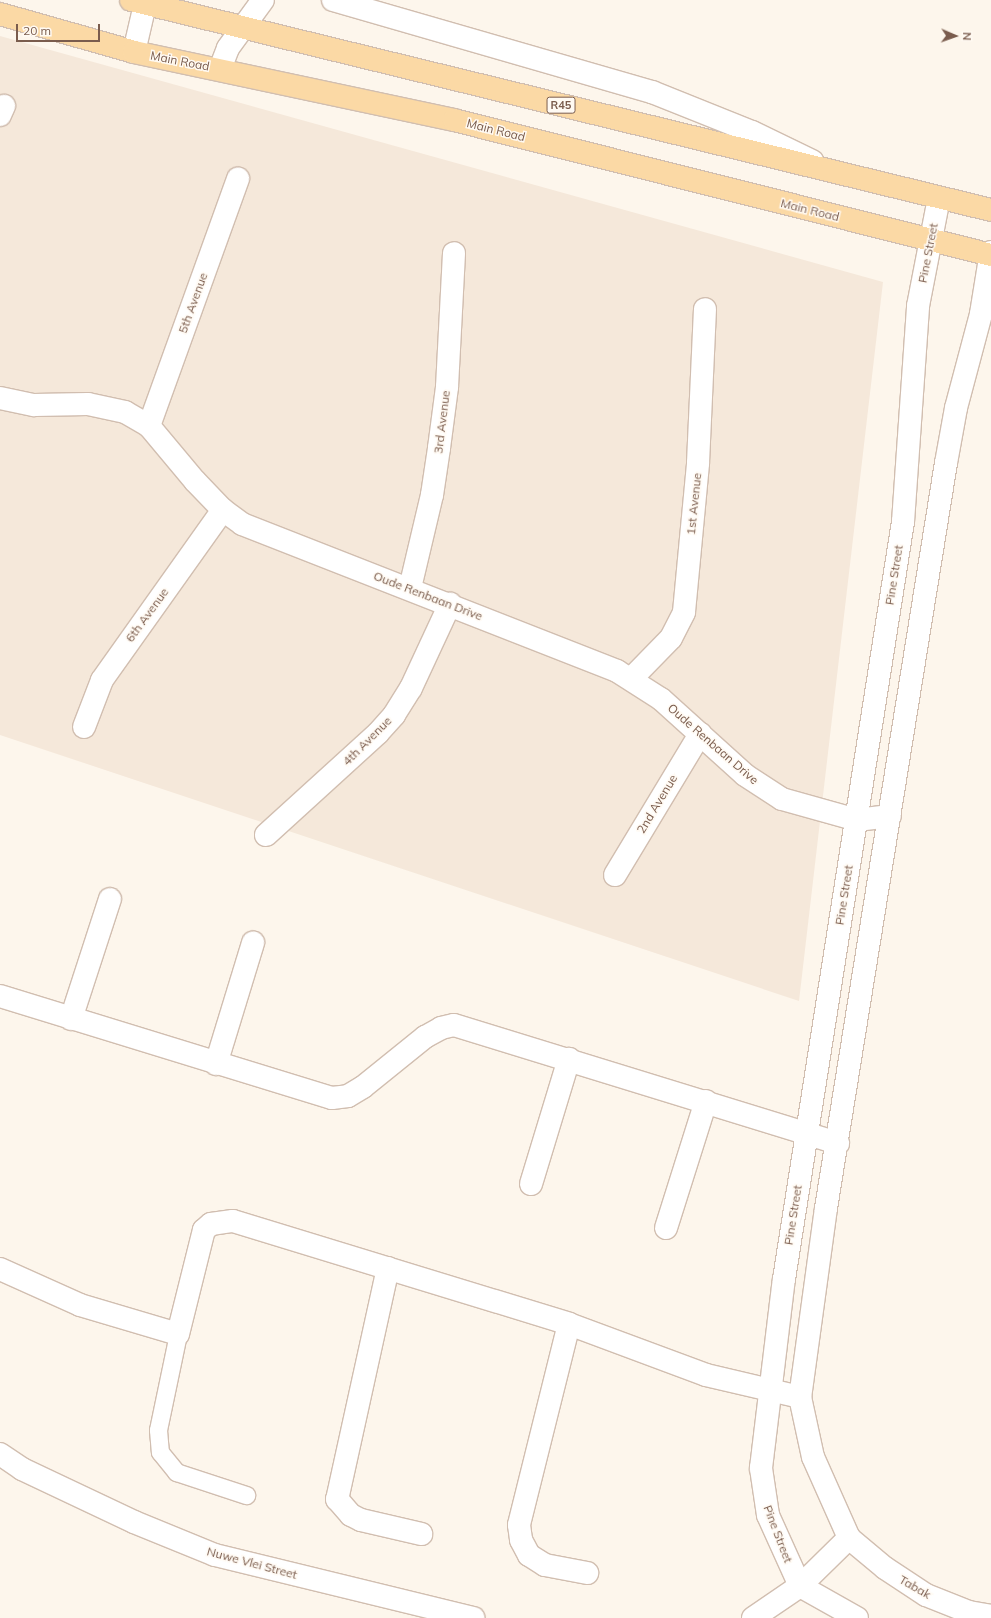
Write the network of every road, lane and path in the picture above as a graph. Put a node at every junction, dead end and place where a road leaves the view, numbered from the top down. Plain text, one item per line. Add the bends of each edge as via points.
1 (264, 0) edge
2 (333, 0) edge
3 (140, 1) edge
4 (0, 14) edge
5 (242, 27) junction
6 (134, 52) junction
7 (220, 69) junction
8 (832, 171) junction
9 (238, 179) dead end
10 (939, 198) junction
11 (991, 210) edge
12 (929, 240) junction
13 (454, 253) dead end
14 (991, 254) edge
15 (705, 309) dead end
16 (0, 398) edge
17 (149, 426) junction
18 (223, 510) junction
19 (410, 588) junction
20 (450, 604) junction
21 (631, 679) junction
22 (84, 727) dead end
23 (700, 734) junction
24 (890, 816) junction
25 (857, 820) junction
26 (266, 835) dead end
27 (615, 875) dead end
28 (110, 900) dead end
29 (253, 943) dead end
30 (0, 996) edge
31 (71, 1019) junction
32 (569, 1059) junction
33 (216, 1064) junction
34 (706, 1101) junction
35 (805, 1134) junction
36 (838, 1143) junction
37 (531, 1184) dead end
38 (666, 1228) dead end
39 (388, 1268) junction
40 (0, 1269) edge
41 (569, 1324) junction
42 (178, 1334) junction
43 (769, 1392) junction
44 (800, 1397) junction
45 (0, 1454) edge
46 (246, 1495) dead end
47 (421, 1534) dead end
48 (849, 1538) junction
49 (587, 1573) dead end
50 (800, 1586) junction
51 (991, 1616) edge
52 (473, 1618) edge
53 (753, 1618) edge
54 (857, 1618) edge

1 - 5 street
2 - 8 street via 652,92 752,132
3 - 5 main road, R45
3 - 6 street
4 - 6 main road, Main Road
5 - 7 street via 228,48
5 - 8 main road, R45
6 - 7 main road, Main Road
7 - 12 main road, Main Road via 454,120
8 - 10 main road, R45
9 - 17 street, 5th Avenue
10 - 11 main road, R45
10 - 12 street, Pine Street
12 - 14 main road, Main Road
12 - 25 street, Pine Street via 918,306 903,522
13 - 19 street, 3rd Avenue via 446,387 440,440 432,495
14 - 24 street via 981,314 956,408 946,463
15 - 21 street, 1st Avenue via 698,463 684,612 671,638
16 - 17 street, Oude Renbaan Drive via 34,405 64,403 110,406
17 - 18 street, Oude Renbaan Drive
18 - 19 street, Oude Renbaan Drive via 267,536
18 - 22 street, 6th Avenue via 102,680
19 - 20 street, Oude Renbaan Drive
20 - 21 street, Oude Renbaan Drive
20 - 26 street, 4th Avenue via 411,688 394,715 378,733
21 - 23 street, Oude Renbaan Drive via 661,699
23 - 25 street, Oude Renbaan Drive via 745,775 782,799
23 - 27 street, 2nd Avenue
24 - 25 street
24 - 36 street
25 - 35 street, Pine Street
28 - 31 street
29 - 33 street
30 - 31 street
31 - 33 street
32 - 33 street via 454,1025 441,1028 425,1037 363,1088 348,1096 332,1098
32 - 34 street
32 - 37 street
34 - 35 street
34 - 38 street
35 - 36 street
35 - 43 street, Pine Street
36 - 44 street
39 - 41 street
39 - 42 street via 233,1221 211,1224 200,1239
39 - 47 street via 337,1499 351,1515 361,1520
40 - 42 street via 80,1305
41 - 43 street via 706,1375
41 - 49 street via 519,1525 521,1540 529,1555 546,1565
42 - 46 lane via 158,1430 160,1452 176,1472
43 - 44 street
43 - 50 street, Pine Street via 761,1468 764,1493 779,1543
44 - 48 street via 813,1457
45 - 52 street, Nuwe Vlei Street via 22,1468 134,1522 215,1555
48 - 50 street
48 - 51 street, Tabak via 885,1568 926,1595 969,1612
50 - 53 street
50 - 54 street

